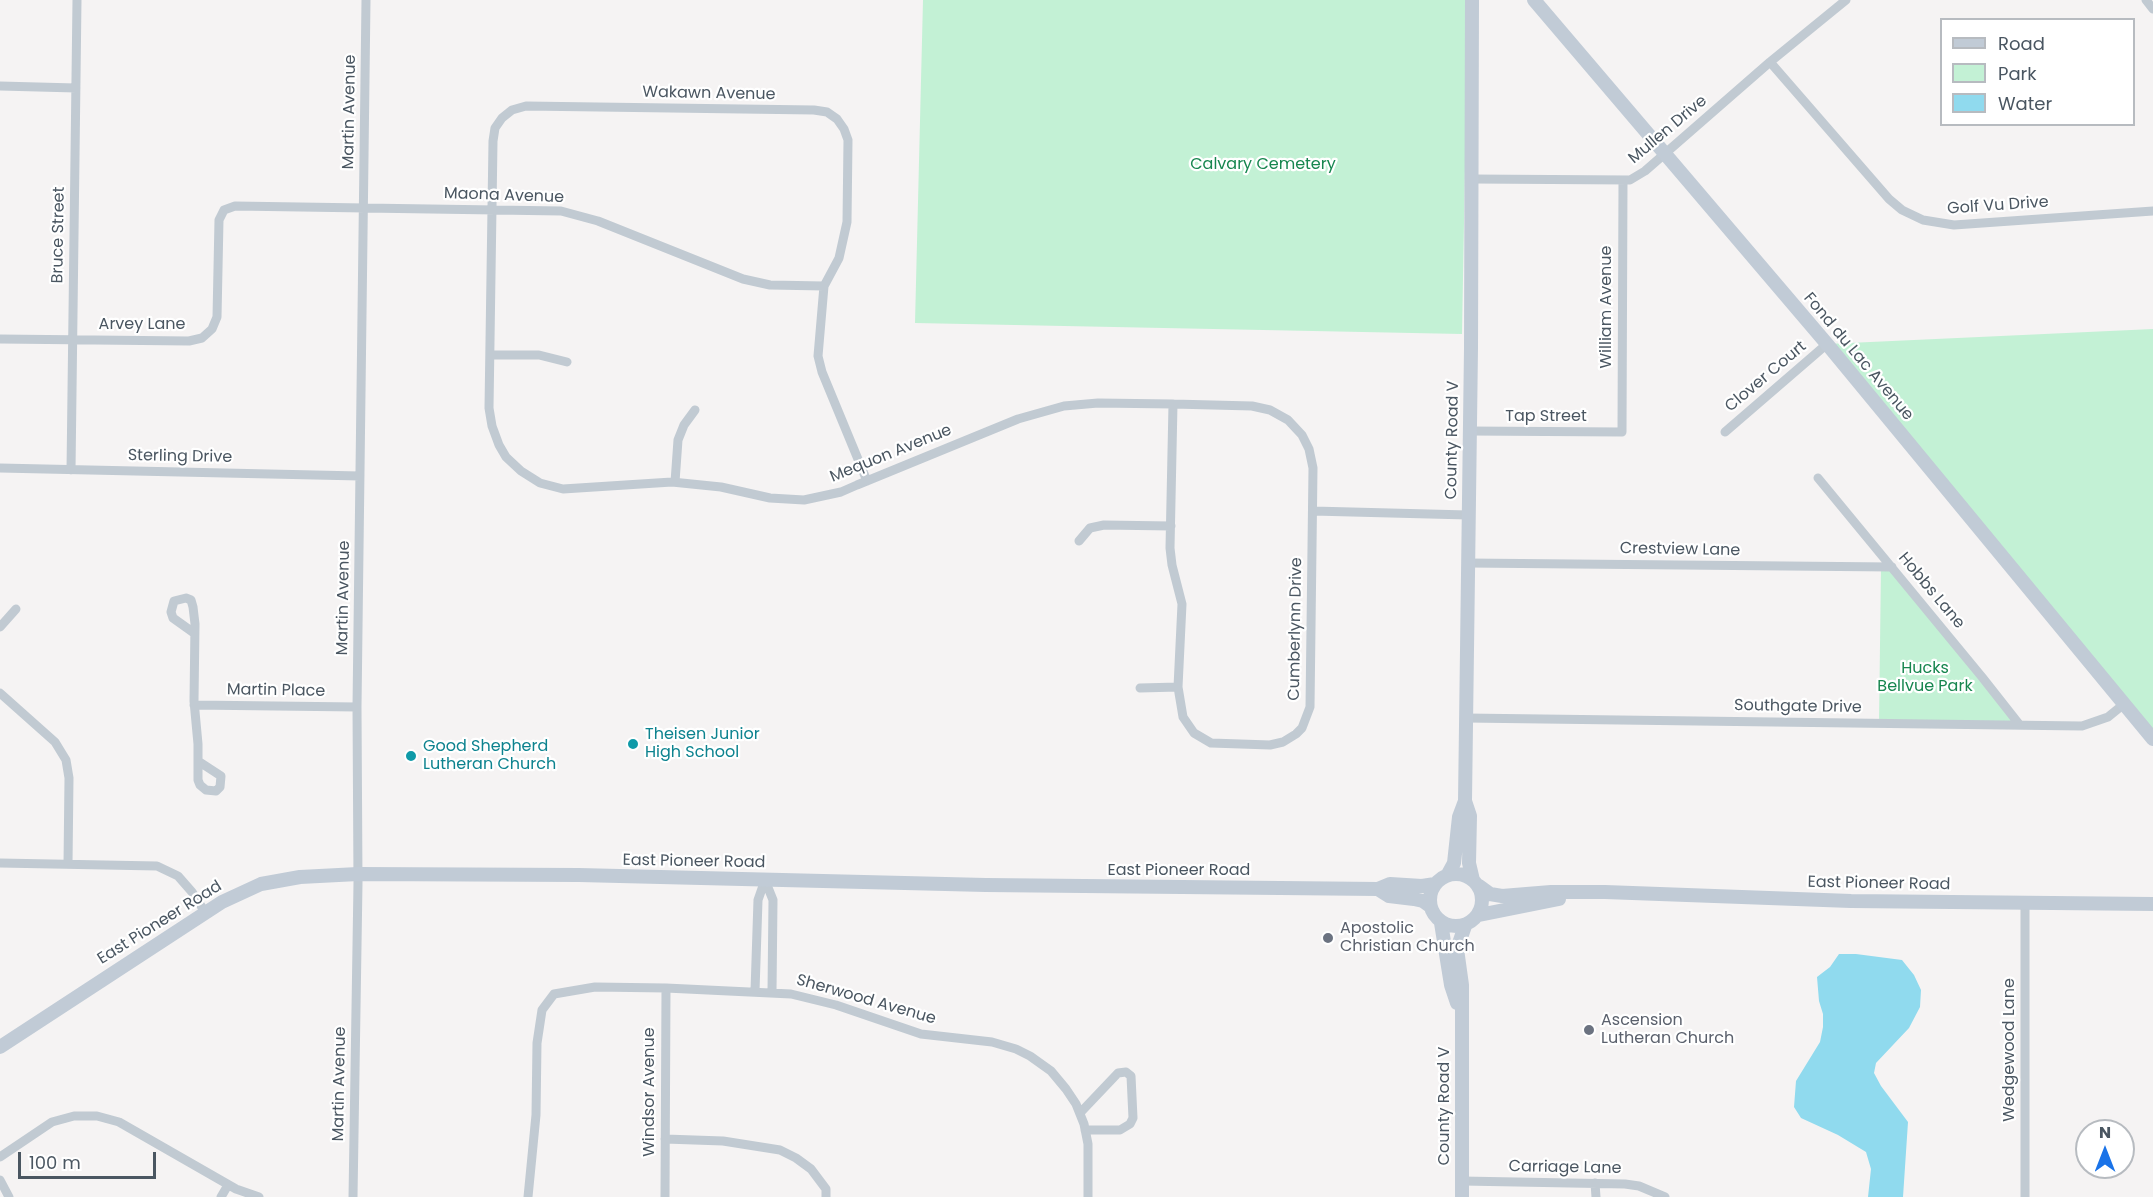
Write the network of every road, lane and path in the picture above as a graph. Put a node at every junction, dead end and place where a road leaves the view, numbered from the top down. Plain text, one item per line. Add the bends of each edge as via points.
1 (77, 0) edge
2 (366, 0) edge
3 (1472, 0) edge
4 (1534, 0) edge
5 (1846, 0) edge
6 (2146, 0) edge
7 (2153, 9) edge
8 (1770, 62) junction
9 (0, 86) edge
10 (76, 88) junction
11 (1665, 153) junction
12 (1472, 179) junction
13 (1623, 181) junction
14 (363, 208) junction
15 (492, 209) junction
16 (2153, 211) edge
17 (218, 226) joint
18 (825, 286) junction
19 (0, 339) edge
20 (73, 340) junction
21 (1827, 344) junction
22 (490, 355) junction
23 (567, 362) dead end
24 (1173, 404) junction
25 (695, 410) dead end
26 (1469, 431) junction
27 (1622, 432) joint
28 (1725, 432) dead end
29 (0, 468) edge
30 (71, 470) junction
31 (360, 476) junction
32 (1818, 478) dead end
33 (867, 481) junction
34 (675, 482) junction
35 (1313, 511) junction
36 (1468, 515) junction
37 (1171, 526) junction
38 (1079, 541) dead end
39 (1468, 563) junction
40 (1892, 567) junction
41 (16, 609) dead end
42 (0, 627) edge
43 (194, 633) dead end
44 (1140, 687) dead end
45 (1178, 687) junction
46 (0, 693) edge
47 (2124, 704) junction
48 (194, 705) junction
49 (357, 707) junction
50 (1466, 718) junction
51 (2019, 724) junction
52 (2153, 739) edge
53 (198, 761) dead end
54 (1465, 801) junction
55 (0, 863) edge
56 (68, 864) junction
57 (358, 874) junction
58 (1448, 874) junction
59 (765, 880) junction
60 (1476, 883) junction
61 (1435, 884) junction
62 (1378, 889) junction
63 (1605, 892) junction
64 (2025, 903) junction
65 (2153, 904) edge
66 (1430, 906) junction
67 (205, 912) junction
68 (1479, 915) junction
69 (1441, 923) junction
70 (1465, 926) junction
71 (666, 988) junction
72 (755, 991) junction
73 (772, 992) junction
74 (1461, 1014) junction
75 (0, 1047) edge
76 (1080, 1113) junction
77 (1085, 1130) junction
78 (665, 1139) junction
79 (0, 1157) edge
80 (0, 1180) edge
81 (1462, 1181) junction
82 (1595, 1183) junction
83 (228, 1185) junction
84 (9, 1197) edge
85 (221, 1197) edge
86 (259, 1197) edge
87 (353, 1197) edge
88 (528, 1197) edge
89 (665, 1197) edge
90 (826, 1197) edge
91 (1088, 1197) edge
92 (1462, 1197) edge
93 (1596, 1197) edge
94 (1665, 1197) edge
95 (2025, 1197) edge

1 - 10 street, Bruce Street
2 - 14 street, Martin Avenue
3 - 12 main road, County Road V
4 - 11 main road, Fond du Lac Avenue
5 - 8 street, Mullen Drive
6 - 7 street
8 - 11 street, Mullen Drive
8 - 16 street, Golf Vu Drive via 1888,199 1923,220 1954,225
9 - 10 street
10 - 20 street, Bruce Street
11 - 13 street, Mullen Drive via 1645,171
11 - 21 main road, Fond du Lac Avenue
12 - 13 street, Mullen Drive
12 - 26 main road, County Road V
13 - 27 street, William Avenue
14 - 15 street, Maona Avenue
14 - 17 street, Maona Avenue via 233,207 221,214
14 - 31 street, Martin Avenue
15 - 18 street, Maona Avenue via 570,213 743,279 770,285
15 - 18 street, Wakawn Avenue via 494,132 502,118 518,108 822,111 840,123 848,145 845,232 839,258
15 - 22 street, Mequon Avenue
17 - 20 street, Arvey Lane via 217,315 206,335 189,341
18 - 33 street via 819,365
19 - 20 street, Arvey Lane
20 - 30 street, Bruce Street
21 - 28 street, Clover Court
21 - 47 main road, Fond du Lac Avenue
22 - 23 street via 539,355
22 - 34 street, Mequon Avenue via 489,408 493,431 506,457 528,476 549,486 568,489
24 - 33 street, Mequon Avenue via 1098,403 1052,408
24 - 35 street, Mequon Avenue via 1257,406 1288,420 1302,435 1310,454
24 - 37 street, Cumberlynn Drive
25 - 34 street via 678,440
26 - 27 street, Tap Street
26 - 36 main road, County Road V
29 - 30 street, Sterling Drive
30 - 31 street, Sterling Drive
31 - 49 street, Martin Avenue
32 - 40 street, Hobbs Lane
33 - 34 street, Mequon Avenue via 829,495 797,500
35 - 36 street
35 - 45 street, Cumberlynn Drive via 1310,703 1302,728 1276,744 1211,743 1187,724
36 - 39 main road, County Road V
37 - 38 street via 1104,525 1090,528
37 - 45 street, Cumberlynn Drive via 1172,565 1182,604
39 - 40 street, Crestview Lane
39 - 50 main road, County Road V
40 - 51 street, Hobbs Lane
41 - 42 street
43 - 48 street
44 - 45 street
46 - 56 street via 55,742 66,760
47 - 51 street, Southgate Drive via 2108,717 2082,726
47 - 52 main road, Fond du Lac Avenue
48 - 49 street, Martin Place
48 - 53 street
49 - 57 street, Martin Avenue
50 - 51 street, Southgate Drive
50 - 54 main road, County Road V
54 - 58 main road via 1454,862
54 - 60 main road, County Road V via 1470,816 1469,863
55 - 56 street
56 - 67 street via 163,868 184,882
57 - 59 main road, East Pioneer Road
57 - 67 main road, East Pioneer Road via 261,884
57 - 87 street, Martin Avenue
58 - 60 main road via 1467,876
58 - 61 main road
59 - 62 main road, East Pioneer Road
59 - 72 street via 758,900
59 - 73 street via 773,900
60 - 63 main road via 1490,894 1502,896
60 - 68 main road via 1483,900
61 - 62 main road via 1390,884
61 - 66 main road
62 - 66 main road, East Pioneer Road via 1389,896 1423,901
63 - 64 main road, East Pioneer Road
63 - 68 main road
64 - 65 main road, East Pioneer Road
64 - 95 street, Wedgewood Lane
66 - 69 main road
67 - 75 main road, East Pioneer Road
68 - 70 main road
69 - 70 main road
69 - 74 main road, County Road V via 1451,985
70 - 74 main road, County Road V via 1458,946
71 - 72 street, Sherwood Avenue
71 - 78 street, Windsor Avenue
71 - 88 street, Sherwood Avenue via 595,987 562,991 546,1003 537,1043 536,1115
72 - 73 street, Sherwood Avenue
73 - 76 street, Sherwood Avenue via 816,999 921,1034 992,1042 1016,1049 1056,1077
74 - 81 main road, County Road V
76 - 77 street, Sherwood Avenue
76 - 77 street via 1118,1073 1131,1076 1130,1124 1120,1130
77 - 91 street, Sherwood Avenue via 1089,1152
78 - 89 street, Windsor Avenue
78 - 90 street via 733,1142 780,1150 811,1169 826,1189
79 - 83 street via 52,1122 74,1116 97,1116 124,1125
80 - 84 street
81 - 82 street, Carriage Lane
81 - 92 main road, County Road V
82 - 93 street
82 - 94 street, Carriage Lane via 1640,1186
83 - 85 street
83 - 86 street

